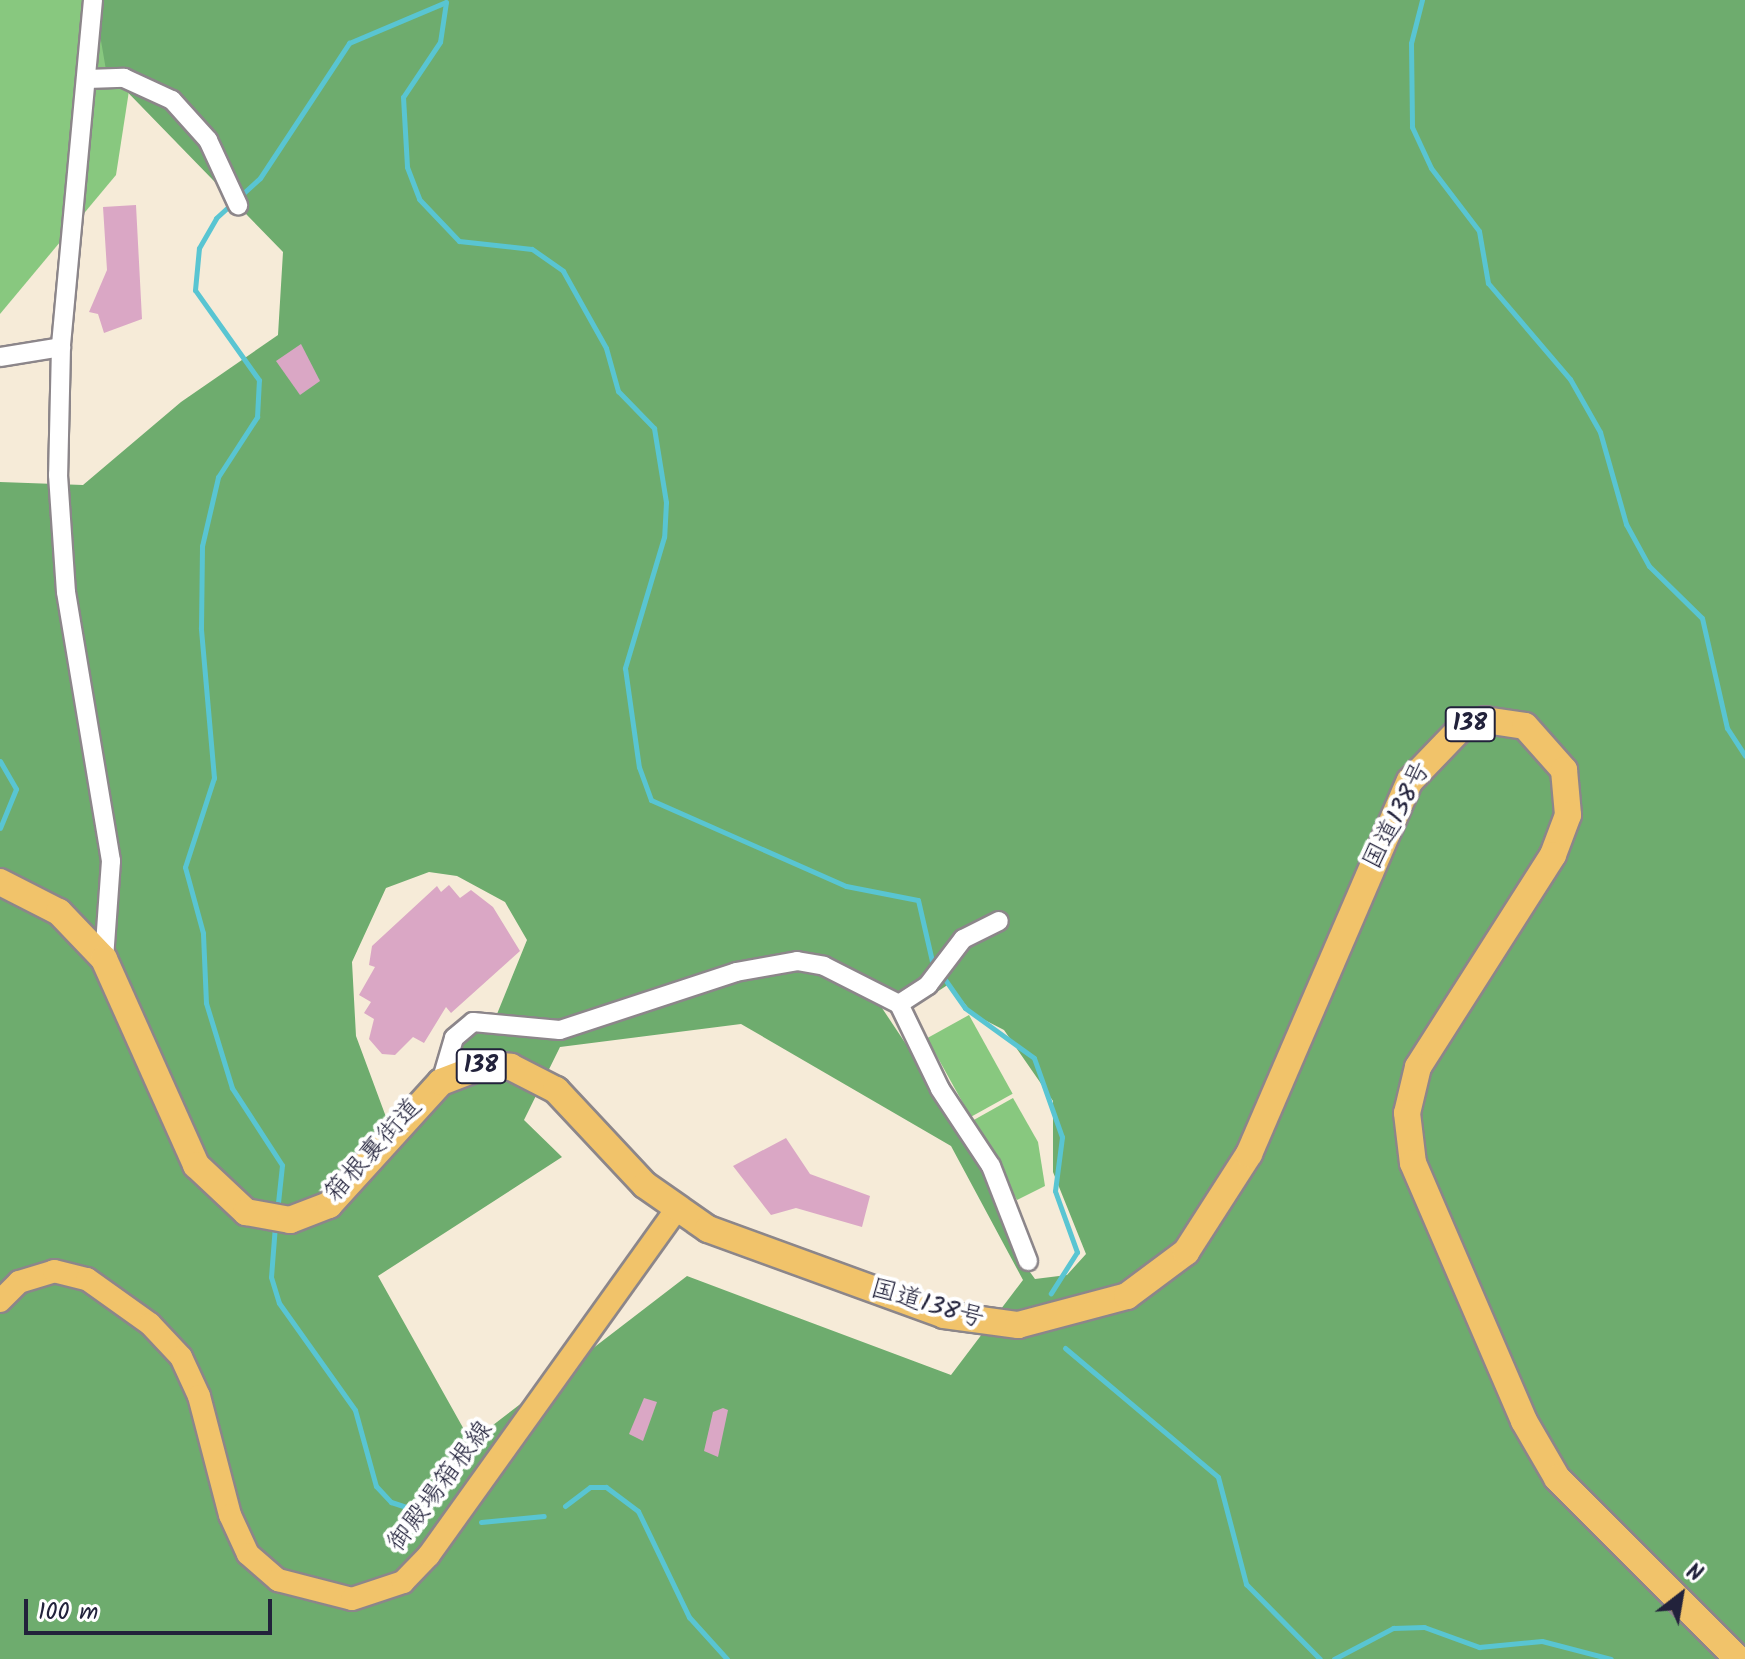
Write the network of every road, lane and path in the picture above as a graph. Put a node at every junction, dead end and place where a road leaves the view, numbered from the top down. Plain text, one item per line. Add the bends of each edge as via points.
1 (93, 0) edge
2 (87, 79) junction
3 (238, 205) dead end
4 (61, 347) junction
5 (0, 357) edge
6 (0, 882) edge
7 (999, 921) dead end
8 (104, 959) junction
9 (899, 1004) junction
10 (441, 1082) junction
11 (675, 1211) junction
12 (1028, 1261) dead end
13 (0, 1301) edge
14 (1738, 1659) edge

1 - 2 street
2 - 3 street via 124,78 172,100 208,140
2 - 4 street
4 - 5 street
4 - 8 street via 58,475 66,592 111,861
6 - 8 highway, 箱根裏街道 / 138 via 59,912
7 - 9 street via 963,939 932,980
8 - 10 highway, 箱根裏街道 / 138 via 196,1165 228,1200 263,1217 290,1220 329,1205
9 - 10 street via 824,966 762,966 636,999 560,1030 473,1022 454,1038
9 - 12 street via 940,1089 991,1166
10 - 11 highway, 箱根裏街道 / 138 via 485,1065 534,1075
11 - 13 main road, 御殿場箱根線 via 429,1555 403,1582 352,1599 278,1580 248,1554 230,1515 199,1396 181,1357 150,1324 87,1279 54,1271 19,1282
11 - 14 highway, 国道138号 / 138 via 736,1242 981,1324 1056,1320 1127,1296 1186,1252 1230,1190 1393,817 1427,756 1463,726 1485,720 1525,726 1564,770 1566,825 1418,1067 1407,1113 1413,1163 1524,1421 1557,1478

